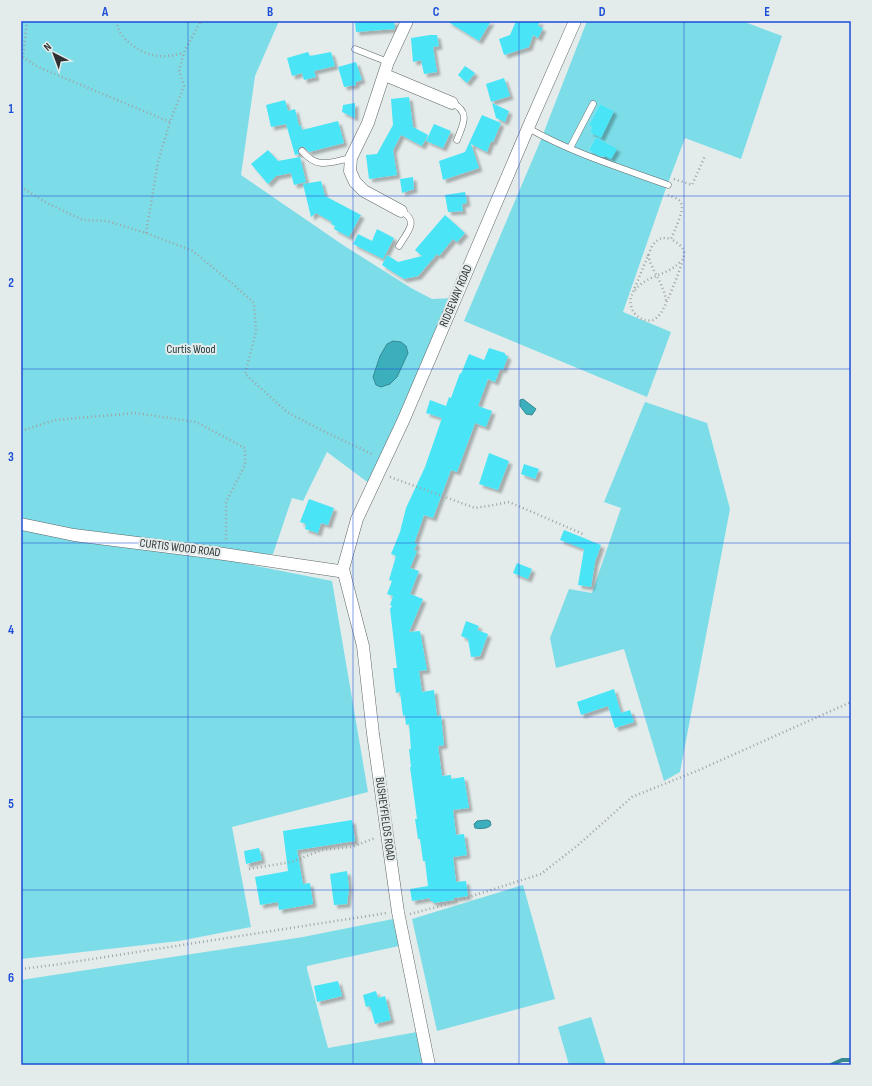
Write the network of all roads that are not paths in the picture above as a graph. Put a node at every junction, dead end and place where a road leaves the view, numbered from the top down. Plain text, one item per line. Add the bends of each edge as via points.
1 (407, 21) edge
2 (576, 21) edge
3 (355, 49) dead end
4 (388, 62) junction
5 (385, 75) junction
6 (452, 103) joint
7 (593, 104) dead end
8 (528, 128) junction
9 (457, 140) dead end
10 (570, 148) junction
11 (302, 152) dead end
12 (351, 158) junction
13 (668, 185) road end
14 (401, 211) joint
15 (400, 246) dead end
16 (21, 524) edge
17 (342, 571) junction
18 (429, 1065) edge

1 - 4 street
2 - 8 street, RIDGEWAY ROAD
3 - 4 lane
4 - 5 street
5 - 6 street
5 - 12 street via 368,123
6 - 9 lane via 460,106 464,113
7 - 10 lane
8 - 10 lane
8 - 17 street, RIDGEWAY ROAD via 404,419 357,519
10 - 13 lane
11 - 12 lane via 316,163
12 - 14 street via 350,171 355,182 364,191
14 - 15 lane via 412,220
16 - 17 street, CURTIS WOOD ROAD via 74,535
17 - 18 street, BUSHEYFIELDS ROAD via 363,646 398,912

